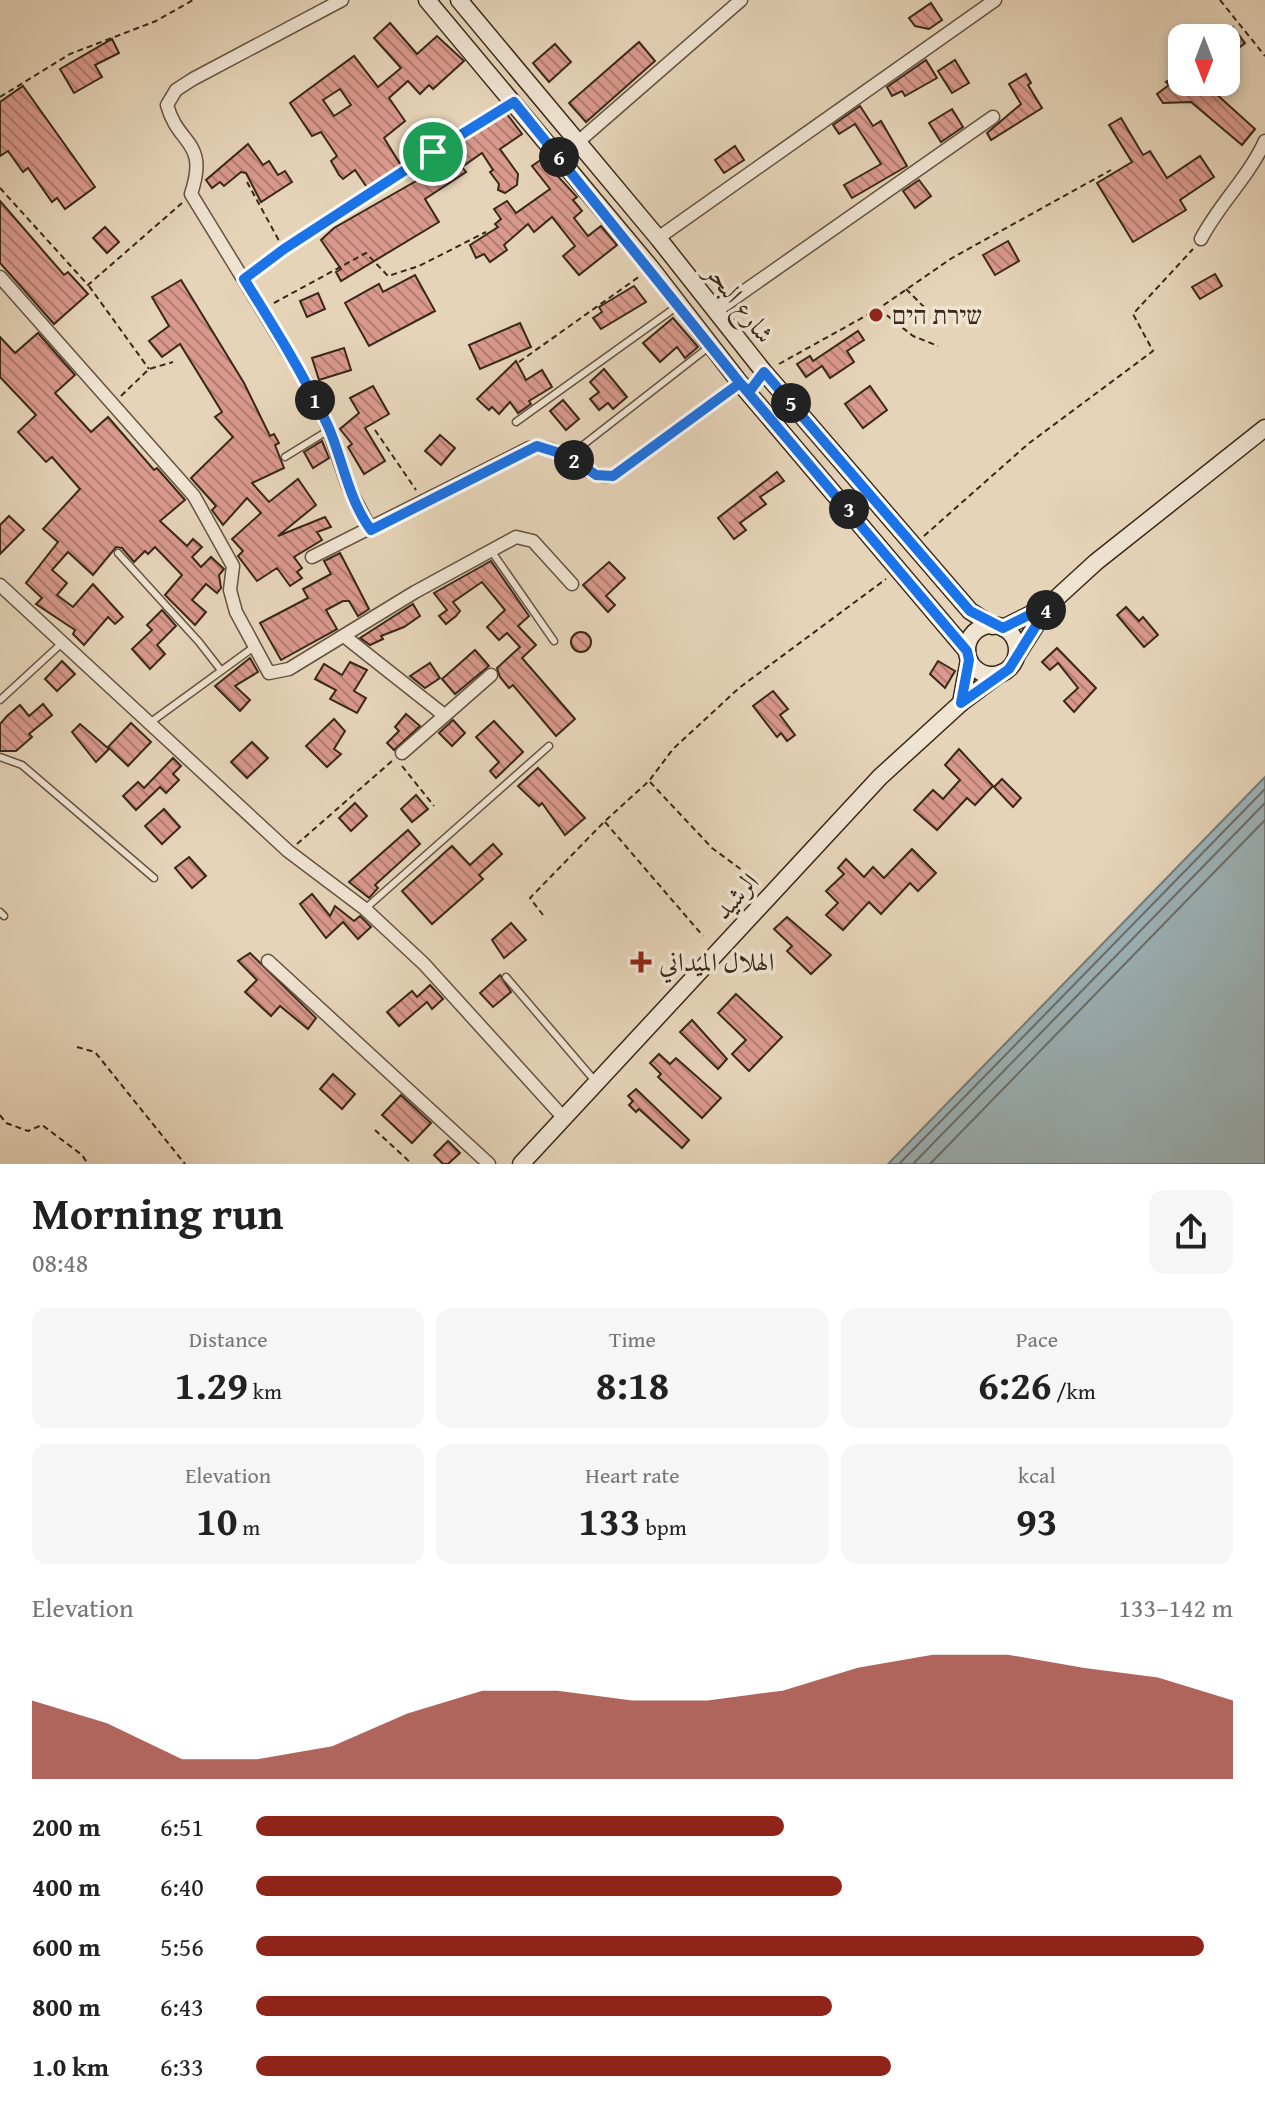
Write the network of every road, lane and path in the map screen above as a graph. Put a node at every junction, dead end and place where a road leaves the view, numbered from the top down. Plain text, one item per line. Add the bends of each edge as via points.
1 (193, 0) edge
2 (342, 0) edge
3 (427, 0) edge
4 (459, 0) edge
5 (741, 0) edge
6 (995, 0) edge
7 (1220, 0) edge
8 (1265, 56) edge
9 (0, 97) edge
10 (514, 102) junction
11 (993, 117) dead end
12 (1265, 141) edge
13 (578, 142) junction
14 (1111, 170) dead end
15 (247, 182) dead end
16 (0, 188) edge
17 (191, 194) junction
18 (486, 232) dead end
19 (658, 238) junction
20 (1201, 239) joint
21 (284, 249) junction
22 (651, 268) junction
23 (0, 277) edge
24 (244, 279) junction
25 (88, 285) junction
26 (905, 288) junction
27 (679, 305) junction
28 (924, 307) dead end
29 (878, 309) junction
30 (263, 310) junction
31 (716, 311) junction
32 (710, 346) junction
33 (938, 346) dead end
34 (173, 362) dead end
35 (519, 362) dead end
36 (149, 369) junction
37 (764, 372) junction
38 (740, 383) junction
39 (111, 405) junction
40 (516, 422) dead end
41 (1265, 428) edge
42 (329, 430) junction
43 (375, 430) dead end
44 (569, 456) junction
45 (285, 457) dead end
46 (423, 501) junction
47 (371, 530) junction
48 (913, 545) junction
49 (492, 552) junction
50 (118, 553) dead end
51 (312, 557) dead end
52 (900, 569) junction
53 (572, 584) dead end
54 (0, 585) edge
55 (1049, 605) junction
56 (998, 627) junction
57 (344, 636) junction
58 (554, 641) dead end
59 (61, 644) junction
60 (254, 647) junction
61 (968, 655) junction
62 (1017, 655) junction
63 (220, 669) junction
64 (1001, 673) junction
65 (491, 675) dead end
66 (0, 700) edge
67 (961, 703) junction
68 (444, 715) junction
69 (148, 724) junction
70 (549, 746) dead end
71 (402, 753) dead end
72 (0, 757) edge
73 (649, 781) junction
74 (434, 806) dead end
75 (604, 822) junction
76 (288, 851) junction
77 (746, 873) dead end
78 (154, 878) dead end
79 (365, 909) junction
80 (543, 915) dead end
81 (703, 936) dead end
82 (268, 961) dead end
83 (506, 977) dead end
84 (77, 1047) dead end
85 (595, 1081) junction
86 (0, 1115) edge
87 (562, 1116) junction
88 (375, 1130) dead end
89 (88, 1164) edge
90 (185, 1164) edge
91 (412, 1164) edge
92 (489, 1164) edge
93 (521, 1164) edge

1 - 9 path via 156,21 70,54
2 - 17 street via 176,90 167,105 196,157
3 - 10 main road, شارع البحر
4 - 13 main road, شارع البحر
5 - 13 street
6 - 19 street
7 - 8 path
10 - 21 path
10 - 22 main road, شارع البحر
11 - 31 street
12 - 20 street
13 - 19 main road, شارع البحر
14 - 26 path
15 - 21 path
16 - 25 path
17 - 24 street
17 - 25 path
18 - 30 path via 388,276 366,253
19 - 31 main road, شارع البحر
20 - 48 path via 1133,314 1153,351 1028,444
21 - 24 path
22 - 27 main road, شارع البحر
22 - 35 path
23 - 39 street
24 - 30 street
25 - 36 path
26 - 28 path
26 - 29 path
27 - 32 main road, شارع البحر
27 - 40 lane
29 - 33 path via 913,336
29 - 37 path
30 - 42 street
31 - 37 main road, شارع البحر
32 - 38 main road, شارع البحر
32 - 44 lane
34 - 36 path
36 - 39 path
37 - 48 main road, شارع البحر
38 - 44 street via 613,476 596,475
38 - 52 main road, شارع البحر
39 - 60 street via 194,496 233,566 230,590
41 - 55 main road
42 - 45 lane
42 - 47 street via 348,486
43 - 46 path
44 - 46 street via 529,448
46 - 47 street
47 - 51 street
48 - 56 main road, شارع البحر via 970,611
49 - 53 street via 516,537 533,541
49 - 57 street
49 - 58 lane
50 - 63 lane
52 - 61 main road, شارع البحر
52 - 73 path via 739,688 673,749
54 - 59 street
55 - 56 main road
55 - 62 main road
56 - 61 main road via 972,636
56 - 62 main road via 1014,638
57 - 60 street via 289,669 269,673
57 - 68 street
59 - 66 lane
59 - 69 street
60 - 63 lane
61 - 64 main road via 986,674
61 - 67 main road
62 - 64 main road
63 - 69 lane
64 - 67 main road, الرشيد
65 - 68 street
67 - 85 main road, الرشيد via 880,777
68 - 71 street
69 - 76 street
70 - 79 lane
72 - 78 lane via 22,765
73 - 75 path
73 - 77 path via 712,848
74 - 76 path via 396,758
75 - 80 path via 530,898
75 - 81 path
76 - 79 street
79 - 87 street via 424,964
82 - 92 street
83 - 85 lane
84 - 90 path via 95,1052
85 - 87 main road, الرشيد
86 - 89 path via 28,1131 42,1125
87 - 93 main road, الرشيد
88 - 91 path

